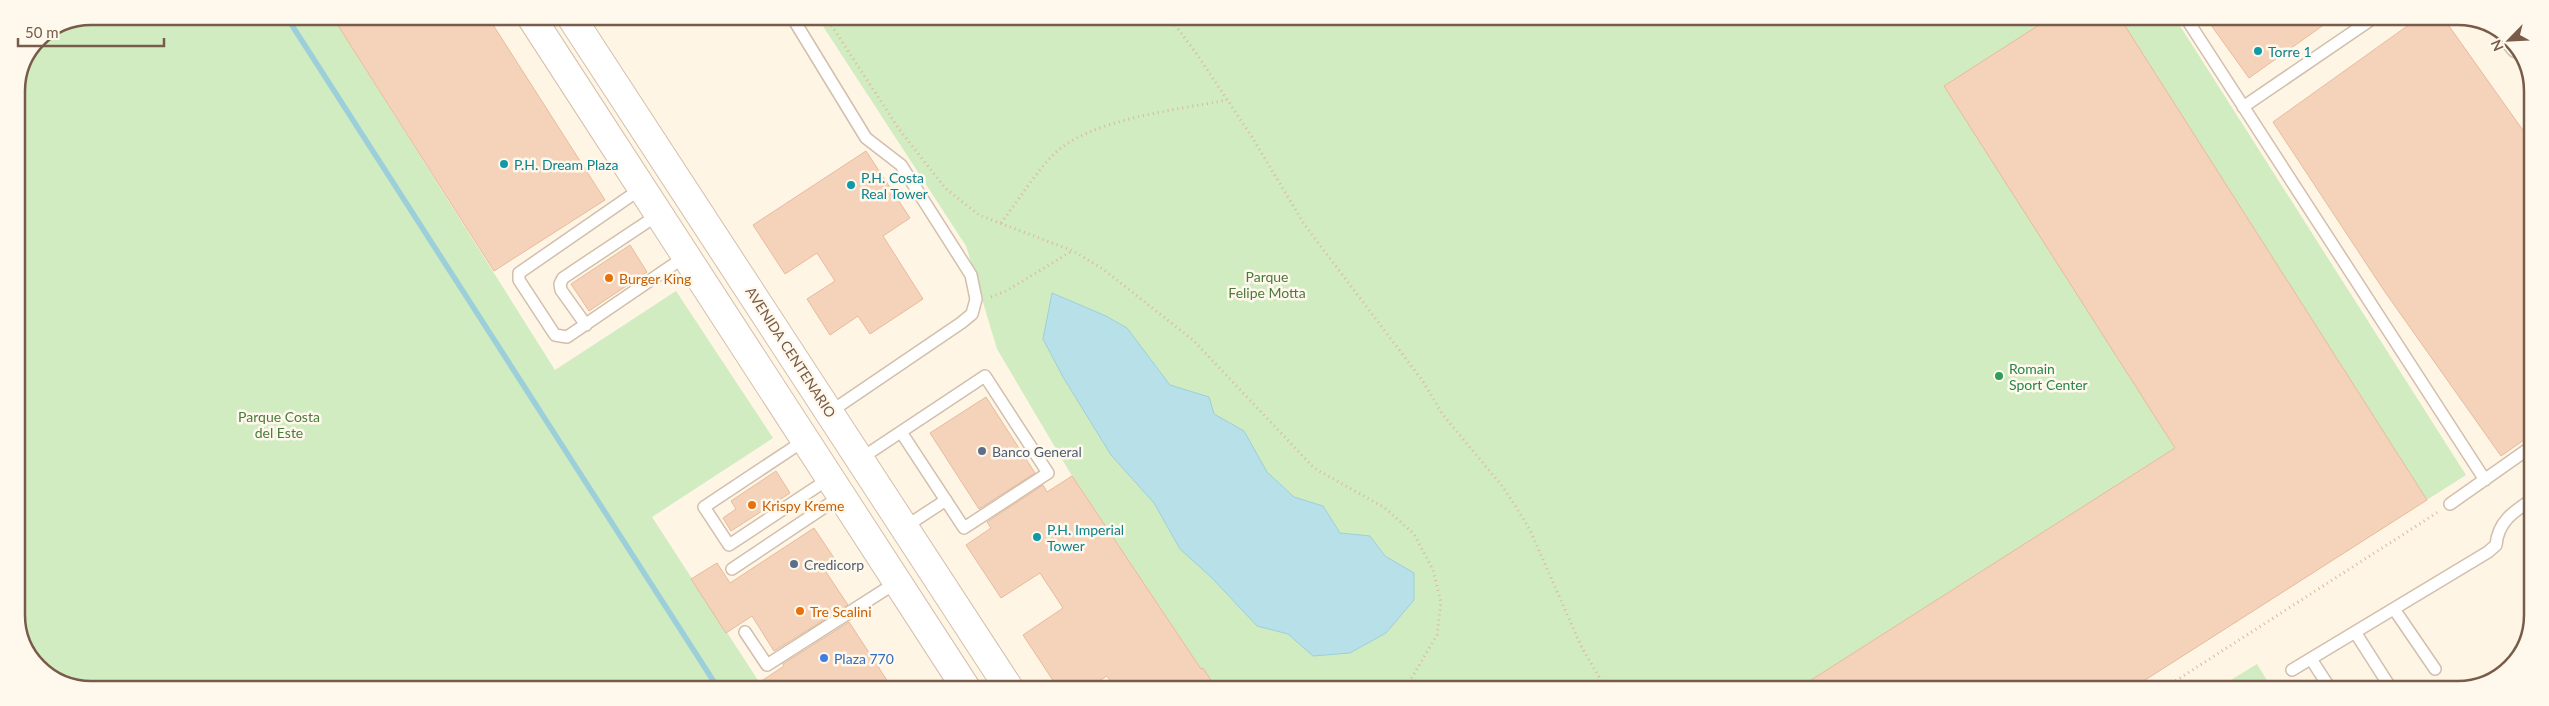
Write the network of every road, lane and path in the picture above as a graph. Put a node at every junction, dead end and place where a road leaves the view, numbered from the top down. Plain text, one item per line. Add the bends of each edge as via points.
1 (536, 25) edge
2 (576, 25) edge
3 (797, 25) edge
4 (831, 25) edge
5 (1175, 25) edge
6 (2190, 25) edge
7 (2363, 25) edge
8 (1227, 100) junction
9 (2243, 107) junction
10 (642, 188) junction
11 (659, 214) junction
12 (1001, 223) junction
13 (1073, 251) junction
14 (686, 256) junction
15 (976, 299) junction
16 (586, 325) junction
17 (830, 412) junction
18 (901, 432) junction
19 (802, 435) junction
20 (2524, 452) edge
21 (860, 459) junction
22 (2485, 480) junction
23 (836, 487) junction
24 (946, 500) junction
25 (2450, 504) joint
26 (2524, 505) edge
27 (905, 527) junction
28 (732, 568) dead end
29 (897, 582) junction
30 (2394, 609) junction
31 (745, 632) dead end
32 (2355, 632) junction
33 (2311, 658) junction
34 (2436, 669) dead end
35 (2292, 670) dead end
36 (961, 681) edge
37 (1004, 681) edge
38 (1410, 681) edge
39 (1601, 681) edge
40 (2177, 681) edge
41 (2325, 681) edge
42 (2386, 681) edge

1 - 10 main road
2 - 17 main road, AVENIDA CENTENARIO
3 - 15 lane via 866,138 900,165 971,275
4 - 12 path via 899,129 945,188 980,215
5 - 8 path
6 - 9 lane
7 - 9 lane
8 - 12 path via 1104,125 1073,138 1052,156
8 - 39 path via 1304,224 1422,380 1443,415 1516,506 1530,530 1581,646
9 - 22 lane
10 - 11 main road
10 - 16 lane via 519,273 519,280 555,336 567,337
11 - 14 main road
11 - 16 lane via 563,278 561,290
12 - 13 path
13 - 15 path via 1006,291
13 - 38 path via 1103,269 1194,341 1314,468 1385,508 1414,534 1433,570 1441,602 1437,635
14 - 16 lane
14 - 19 main road
15 - 17 lane via 972,314
17 - 19 main road
17 - 21 main road, AVENIDA CENTENARIO
18 - 21 lane
18 - 24 lane
18 - 24 lane via 985,376 1048,473 964,528
19 - 23 main road
19 - 23 lane via 704,507 729,545
20 - 22 lane
21 - 27 main road, AVENIDA CENTENARIO
22 - 25 lane
23 - 28 lane
23 - 29 main road
24 - 27 lane
25 - 40 path
26 - 30 lane via 2509,515 2497,533 2496,545 2488,552
27 - 37 main road, AVENIDA CENTENARIO
29 - 31 lane via 767,665
29 - 36 main road
30 - 32 lane
30 - 34 lane
32 - 33 lane
32 - 42 lane
33 - 35 lane
33 - 41 lane

